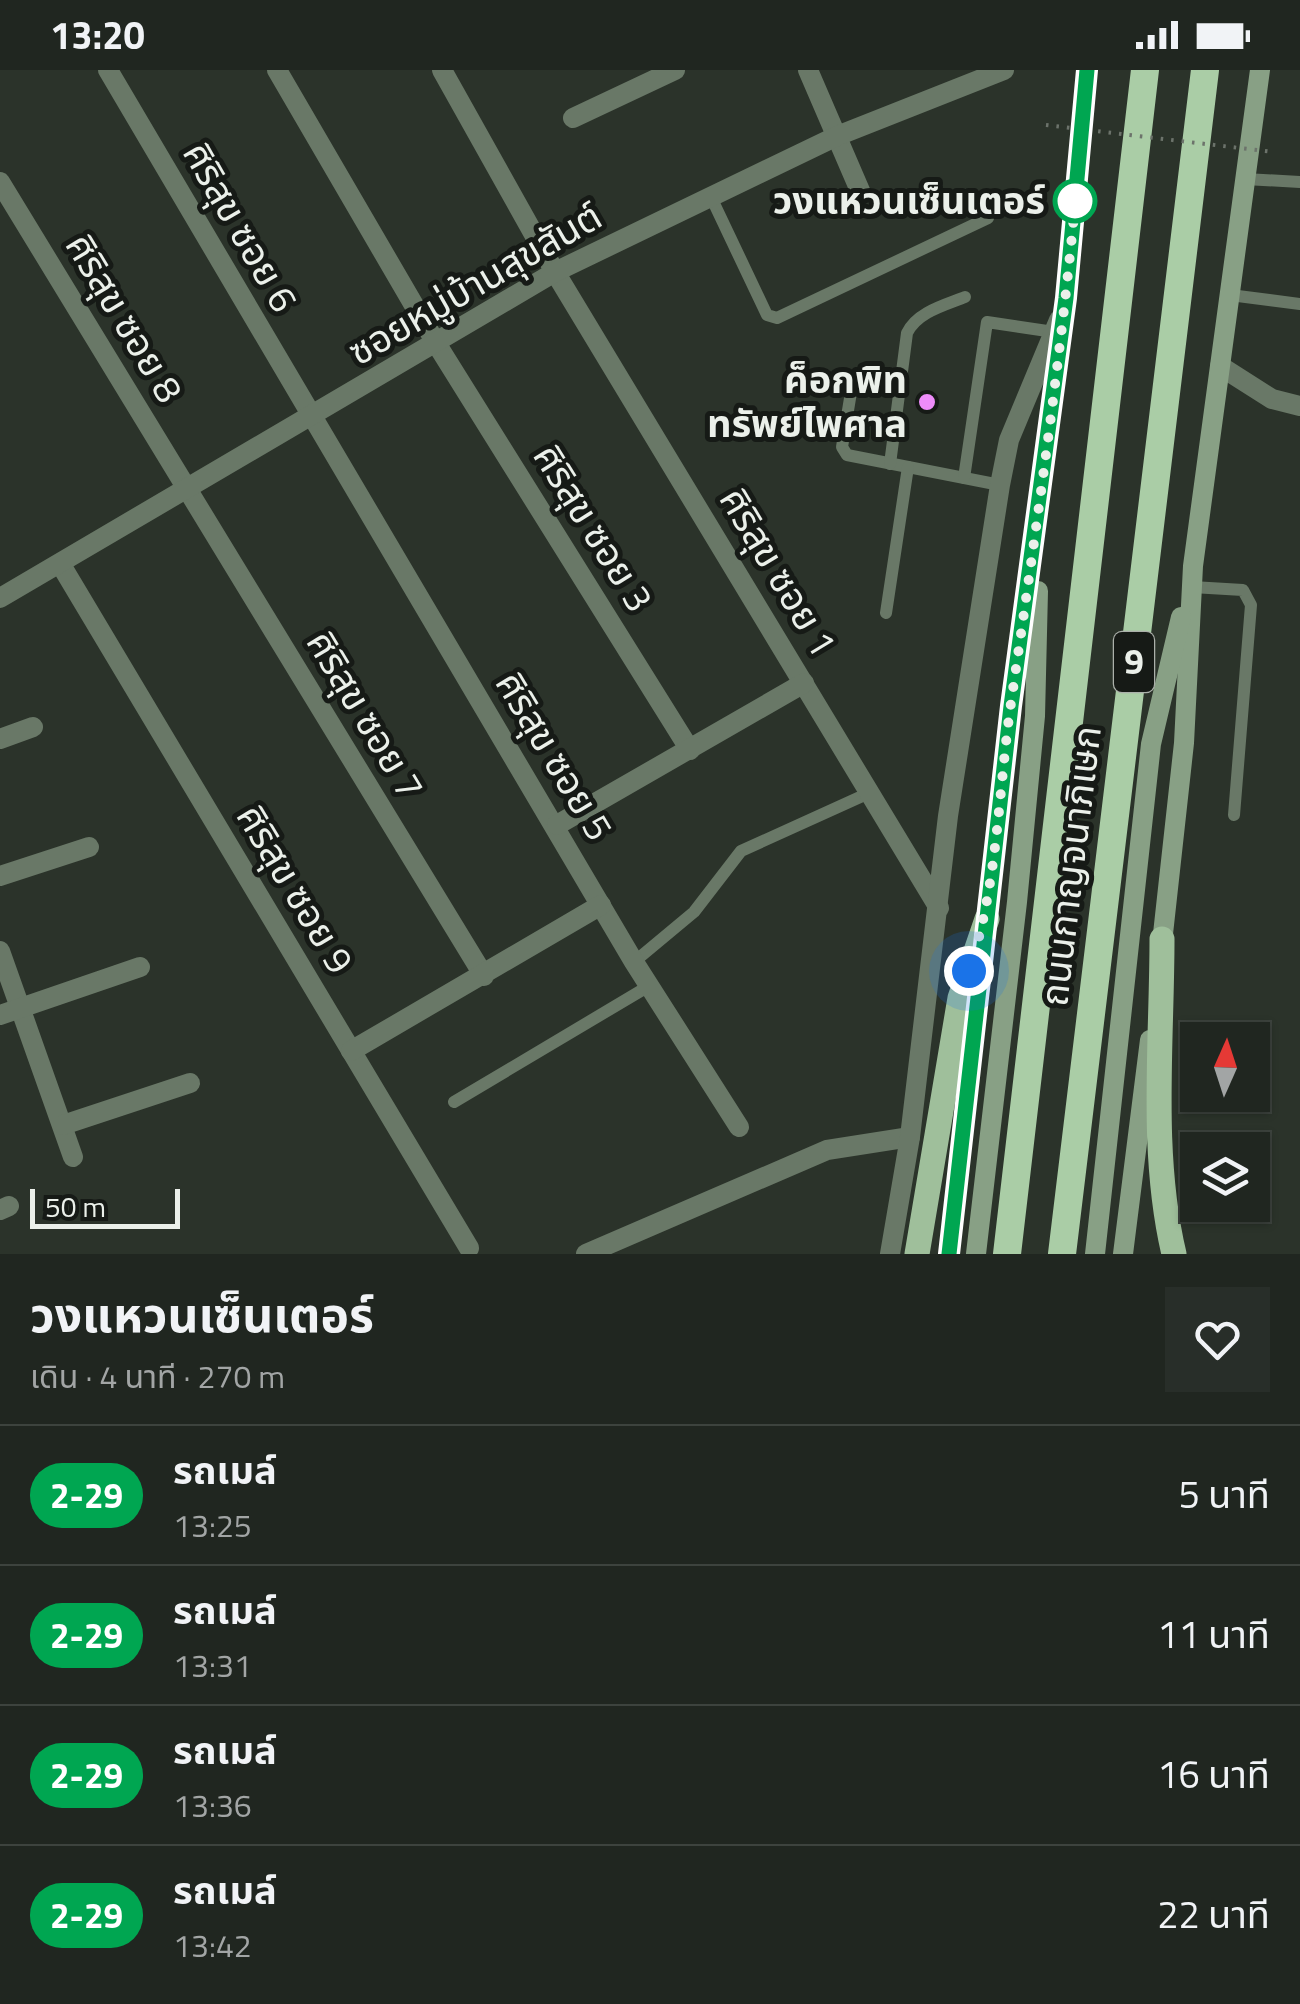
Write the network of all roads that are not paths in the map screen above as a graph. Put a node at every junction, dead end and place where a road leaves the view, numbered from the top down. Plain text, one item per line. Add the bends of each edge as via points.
1 (108, 70) edge
2 (277, 70) edge
3 (442, 70) edge
4 (675, 70) edge
5 (808, 70) edge
6 (1004, 70) edge
7 (1087, 70) edge
8 (1145, 70) edge
9 (1205, 70) edge
10 (1260, 70) edge
11 (573, 118) dead end
12 (836, 136) junction
13 (1245, 179) junction
14 (0, 182) edge
15 (1300, 182) edge
16 (860, 192) dead end
17 (710, 197) junction
18 (988, 218) dead end
19 (555, 272) junction
20 (1230, 295) junction
21 (965, 297) dead end
22 (1066, 298) junction
23 (1300, 304) edge
24 (1054, 332) junction
25 (436, 343) junction
26 (1220, 366) junction
27 (853, 380) dead end
28 (1300, 406) edge
29 (312, 419) junction
30 (890, 464) junction
31 (908, 467) junction
32 (964, 478) junction
33 (1000, 484) junction
34 (187, 490) junction
35 (1037, 540) junction
36 (61, 564) junction
37 (1192, 576) junction
38 (0, 598) edge
39 (886, 613) dead end
40 (804, 683) junction
41 (33, 727) dead end
42 (0, 739) edge
43 (690, 750) junction
44 (868, 793) junction
45 (1234, 815) dead end
46 (556, 826) junction
47 (88, 847) dead end
48 (0, 876) edge
49 (601, 905) junction
50 (939, 908) junction
51 (987, 918) junction
52 (1162, 939) junction
53 (0, 951) edge
54 (634, 962) junction
55 (140, 966) dead end
56 (484, 976) junction
57 (650, 986) junction
58 (10, 1012) edge
59 (351, 1052) junction
60 (190, 1083) dead end
61 (454, 1102) dead end
62 (63, 1126) junction
63 (739, 1127) dead end
64 (910, 1137) junction
65 (73, 1157) dead end
66 (469, 1248) dead end
67 (586, 1254) edge
68 (890, 1254) edge
69 (917, 1254) edge
70 (949, 1254) edge
71 (976, 1254) edge
72 (1007, 1254) edge
73 (1062, 1254) edge
74 (1095, 1254) edge
75 (1123, 1254) edge
76 (1174, 1254) edge

1 - 29 street, ศิริสุข ซอย 6
2 - 25 street, ศิริสุข ซอย 3
3 - 19 street, ศิริสุข ซอย 1
4 - 11 street
5 - 12 street
6 - 12 street, ซอยหมู่บ้านสุขสันต์
7 - 22 main road
8 - 72 highway, ถนนกาญจนาภิเษก / 9
9 - 73 highway, ถนนกาญจนาภิเษก / 9
10 - 13 main road
12 - 16 street
12 - 17 street, ซอยหมู่บ้านสุขสันต์
13 - 15 lane
13 - 20 main road
14 - 34 street, ศิริสุข ซอย 8
17 - 18 lane via 767,315 778,318
17 - 19 street, ซอยหมู่บ้านสุขสันต์
19 - 25 street, ซอยหมู่บ้านสุขสันต์
19 - 40 street, ศิริสุข ซอย 1
20 - 23 lane
20 - 26 main road
21 - 30 lane via 932,310 907,333
22 - 24 street
22 - 35 main road
24 - 32 lane via 987,322
24 - 33 street via 1010,440
25 - 29 street, ซอยหมู่บ้านสุขสันต์
25 - 43 street, ศิริสุข ซอย 3
26 - 28 street via 1272,399
26 - 37 main road
27 - 30 lane via 842,448 855,458
29 - 34 street, ซอยหมู่บ้านสุขสันต์
29 - 46 street, ศิริสุข ซอย 5
30 - 31 lane
31 - 32 lane
31 - 39 lane
32 - 33 lane
33 - 50 street
34 - 36 street, ซอยหมู่บ้านสุขสันต์
34 - 56 street, ศิริสุข ซอย 7
35 - 51 main road
35 - 71 main road via 1039,649 1018,902
36 - 38 street, ซอยหมู่บ้านสุขสันต์
36 - 59 street, ศิริสุข ซอย 9
37 - 45 lane via 1243,590 1251,605
37 - 52 main road via 1184,743
37 - 74 main road via 1151,744
40 - 43 street
40 - 44 street, ศิริสุข ซอย 1
41 - 42 street
43 - 46 street
44 - 50 street, ศิริสุข ซอย 1
44 - 54 lane via 741,851 694,912
46 - 49 street, ศิริสุข ซอย 5
47 - 48 street
49 - 54 street, ศิริสุข ซอย 5
49 - 56 street
50 - 64 street
51 - 69 main road via 960,998
51 - 70 main road
52 - 75 main road
52 - 76 main road via 1161,1129
53 - 58 street
54 - 57 street, ศิริสุข ซอย 5
55 - 58 street
56 - 59 street
57 - 61 lane
57 - 63 street, ศิริสุข ซอย 5
58 - 62 street
59 - 66 street, ศิริสุข ซอย 9
60 - 62 street
62 - 65 street
64 - 67 street via 826,1150
64 - 68 street

